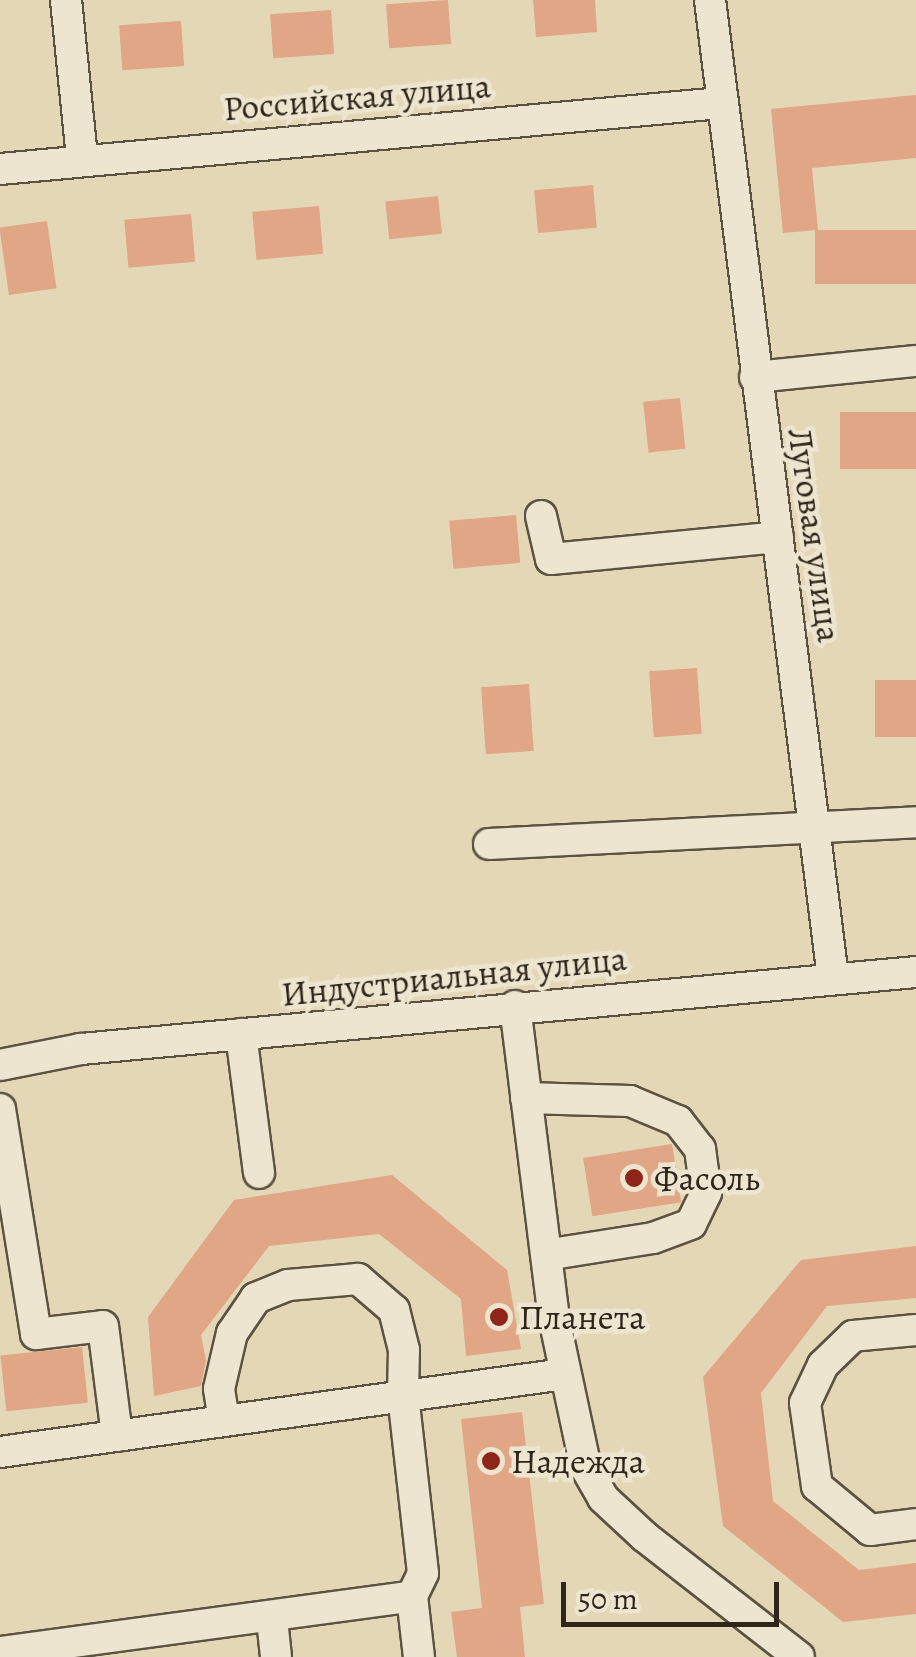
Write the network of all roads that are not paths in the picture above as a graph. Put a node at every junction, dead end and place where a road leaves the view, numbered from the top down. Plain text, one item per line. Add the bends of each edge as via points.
1 (66, 0) edge
2 (710, 0) edge
3 (720, 103) junction
4 (82, 158) junction
5 (0, 170) edge
6 (916, 361) edge
7 (755, 377) junction
8 (541, 516) dead end
9 (778, 537) junction
10 (916, 822) edge
11 (818, 826) junction
12 (489, 844) dead end
13 (916, 972) edge
14 (833, 978) junction
15 (515, 1006) junction
16 (241, 1034) junction
17 (0, 1065) edge
18 (526, 1098) junction
19 (0, 1109) edge
20 (259, 1174) dead end
21 (11, 1247) edge
22 (546, 1255) junction
23 (916, 1330) edge
24 (564, 1374) junction
25 (403, 1396) junction
26 (224, 1421) junction
27 (118, 1436) junction
28 (0, 1452) edge
29 (916, 1524) edge
30 (412, 1596) junction
31 (272, 1619) junction
32 (0, 1652) edge
33 (276, 1657) edge
34 (419, 1657) edge
35 (800, 1657) edge

1 - 4 street
2 - 3 street, Луговая улица
3 - 4 street, Российская улица
3 - 7 street, Луговая улица
4 - 5 street, Российская улица
6 - 7 street
7 - 9 street, Луговая улица
8 - 9 street via 551,559
9 - 11 street, Луговая улица
10 - 11 street
11 - 12 street
11 - 14 street, Луговая улица
13 - 14 street, Индустриальная улица
14 - 15 street, Индустриальная улица
15 - 16 street, Индустриальная улица
15 - 18 street
16 - 17 street, Индустриальная улица via 82,1049
16 - 20 street
18 - 22 street
18 - 22 street via 630,1101 678,1121 700,1149 706,1193 691,1224 653,1238
19 - 21 street
21 - 27 street via 36,1334 103,1326
22 - 24 street
23 - 29 street via 853,1336 823,1365 804,1403 817,1486 870,1530
24 - 25 street
24 - 35 street via 586,1468 604,1498
25 - 26 street
25 - 26 street via 404,1350 394,1310 358,1279 288,1285 256,1298 232,1334 219,1389
25 - 30 street via 423,1573
26 - 27 street
27 - 28 street
30 - 31 street
30 - 34 street
31 - 32 street
31 - 33 street

